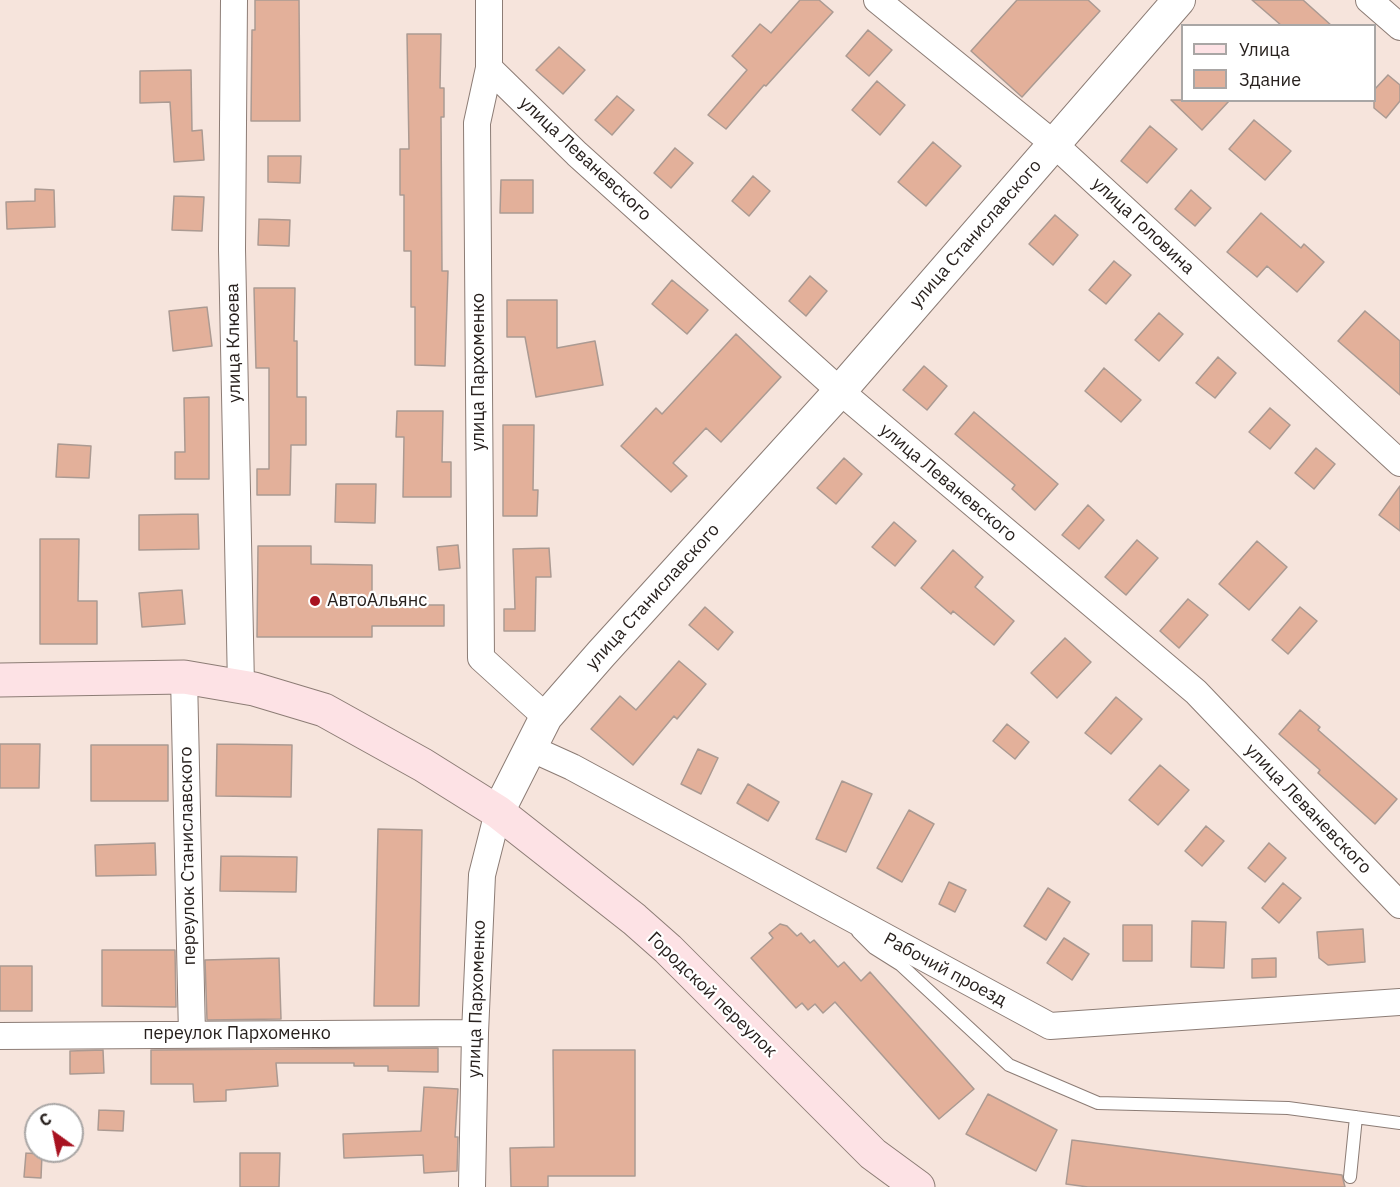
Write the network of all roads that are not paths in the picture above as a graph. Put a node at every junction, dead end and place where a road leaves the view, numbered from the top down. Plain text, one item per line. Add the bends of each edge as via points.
1 (234, 0) edge
2 (489, 0) edge
3 (877, 0) edge
4 (1179, 0) edge
5 (1369, 0) edge
6 (1400, 27) edge
7 (489, 68) junction
8 (1054, 144) junction
9 (840, 391) junction
10 (1400, 463) edge
11 (184, 677) junction
12 (0, 680) edge
13 (240, 686) junction
14 (546, 717) junction
15 (530, 748) junction
16 (498, 812) junction
17 (1400, 905) edge
18 (838, 913) junction
19 (1400, 1002) edge
20 (475, 1033) junction
21 (192, 1035) junction
22 (0, 1036) edge
23 (1356, 1117) junction
24 (1400, 1123) edge
25 (1350, 1177) dead end
26 (472, 1187) edge
27 (918, 1187) edge

1 - 13 street, улица Клюева via 232,249
2 - 7 street, улица Пархоменко
3 - 8 street, улица Головина
4 - 8 street, улица Станиславского
5 - 6 street
7 - 9 street, улица Леваневского via 577,154
7 - 14 street, улица Пархоменко via 477,123 481,658
8 - 9 street, улица Станиславского
8 - 10 street, улица Головина
9 - 14 street, улица Станиславского
9 - 17 street, улица Леваневского via 1196,692
11 - 12 main road
11 - 13 main road
11 - 21 street, переулок Станиславского
13 - 16 main road via 324,710
14 - 15 street, улица Станиславского
15 - 16 street, улица Станиславского
15 - 18 street, Рабочий проезд via 572,767
16 - 20 street, улица Пархоменко via 482,876
16 - 27 main road, Городской переулок via 668,949 873,1154
18 - 19 street, Рабочий проезд via 1050,1026
18 - 23 lane via 1009,1065 1098,1103 1288,1108
20 - 21 street, переулок Пархоменко
20 - 26 street, улица Пархоменко
21 - 22 street, переулок Пархоменко
23 - 24 lane
23 - 25 lane

